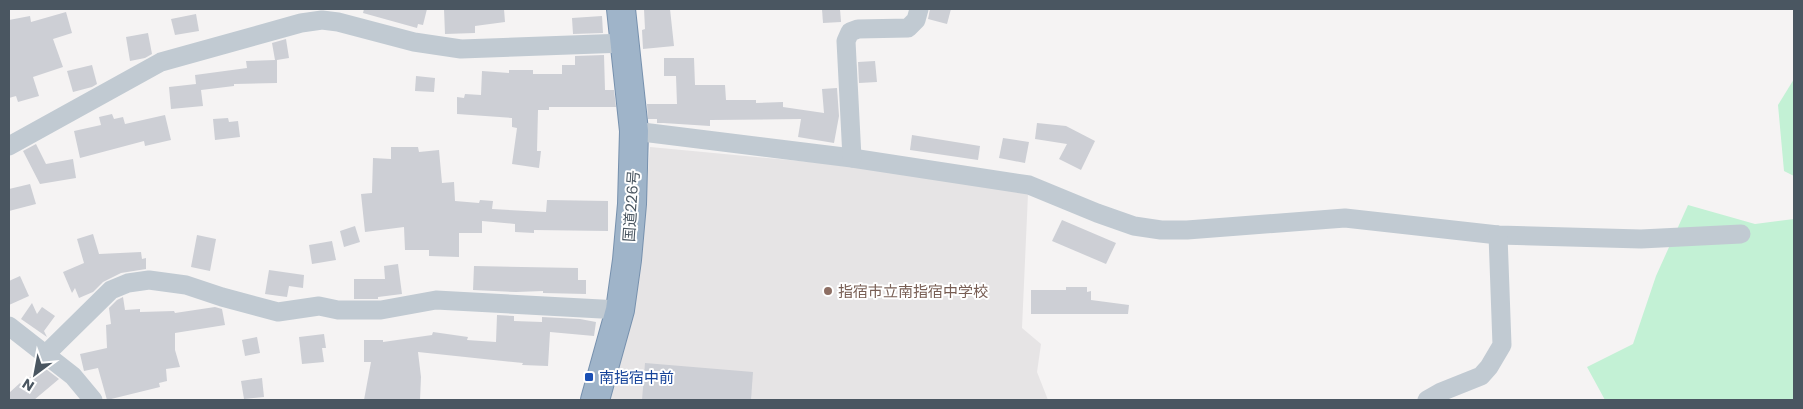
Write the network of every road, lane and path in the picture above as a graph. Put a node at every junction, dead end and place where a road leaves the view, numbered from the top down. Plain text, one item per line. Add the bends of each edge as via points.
1 (621, 9) edge
2 (918, 9) edge
3 (625, 43) junction
4 (634, 131) junction
5 (9, 146) edge
6 (852, 158) junction
7 (1741, 234) dead end
8 (1498, 235) junction
9 (620, 310) junction
10 (9, 326) edge
11 (46, 354) junction
12 (93, 400) edge
13 (595, 400) edge
14 (1429, 400) edge

1 - 3 highway, 国道226号
2 - 6 street via 916,20 908,28 858,29 850,32 846,41
3 - 4 highway, 国道226号
3 - 5 street via 461,48 414,42 338,22 301,23 161,62
4 - 6 street
4 - 9 highway, 国道226号 via 631,223
6 - 8 street via 1029,185 1134,226 1161,230 1345,218
7 - 8 street via 1641,239
8 - 14 street via 1502,345 1481,376
9 - 11 street via 436,300 381,310 338,310 319,306 278,312 186,285 149,280 111,290
9 - 13 highway, 国道226号
10 - 11 street
11 - 12 street via 73,376

